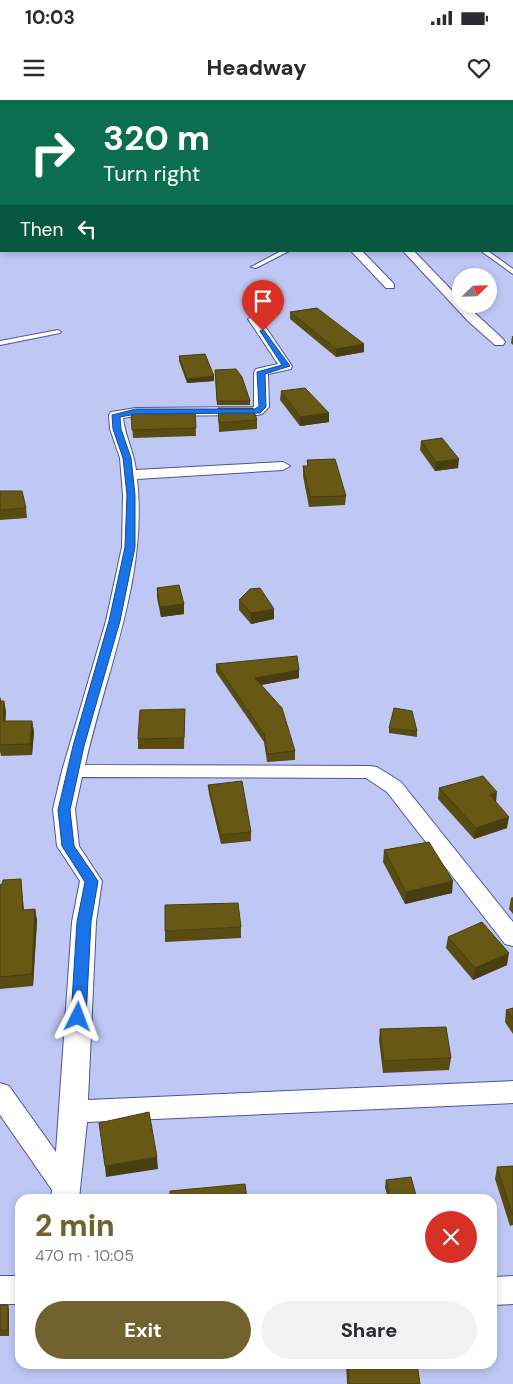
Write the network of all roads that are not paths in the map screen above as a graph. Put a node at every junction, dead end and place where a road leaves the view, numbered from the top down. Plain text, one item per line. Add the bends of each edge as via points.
1 (284, 252) edge
2 (357, 252) edge
3 (409, 252) edge
4 (485, 252) edge
5 (254, 267) dead end
6 (513, 272) edge
7 (390, 286) dead end
8 (254, 319) dead end
9 (58, 332) dead end
10 (499, 342) dead end
11 (0, 343) edge
12 (283, 466) dead end
13 (129, 475) junction
14 (72, 771) junction
15 (513, 938) edge
16 (513, 1092) edge
17 (0, 1094) edge
18 (73, 1112) junction
19 (66, 1194) edge
20 (0, 1290) edge
21 (15, 1290) edge
22 (513, 1290) edge
23 (497, 1291) edge

1 - 5 lane
2 - 7 street
3 - 10 street
4 - 6 lane
8 - 13 street via 286,366 261,372 262,407 257,411 116,415
9 - 11 lane
12 - 13 street
13 - 14 street via 130,547 114,621
14 - 15 street via 370,772 394,787
14 - 18 street via 64,810 68,846 91,881 84,922
16 - 18 street
17 - 19 street
18 - 19 street
20 - 21 street
22 - 23 street

